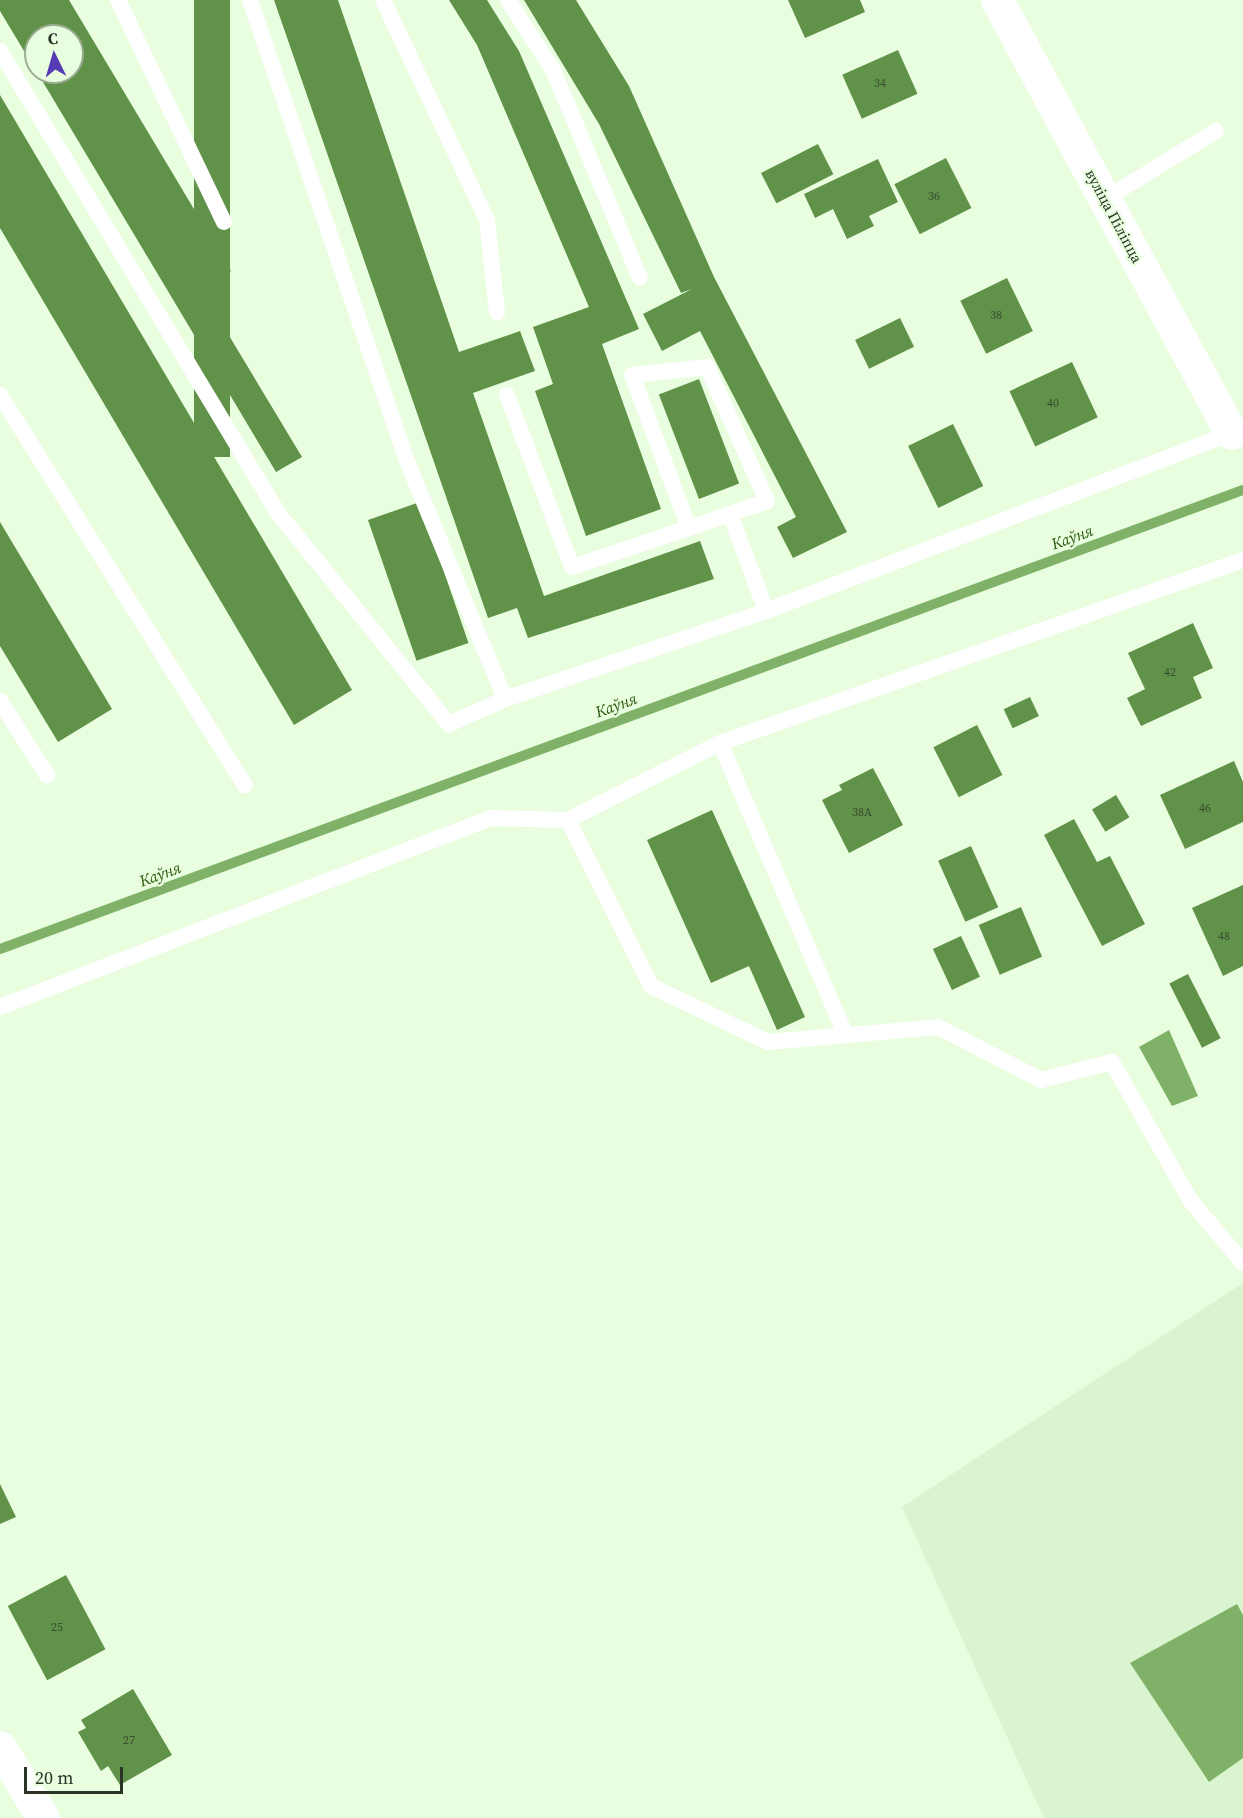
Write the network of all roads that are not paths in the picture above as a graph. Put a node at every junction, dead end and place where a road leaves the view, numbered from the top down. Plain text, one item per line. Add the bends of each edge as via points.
1 (118, 0) edge
2 (250, 0) edge
3 (383, 0) edge
4 (508, 0) edge
5 (997, 0) edge
6 (0, 51) edge
7 (1216, 131) dead end
8 (1105, 199) junction
9 (224, 222) dead end
10 (640, 278) dead end
11 (497, 312) dead end
12 (0, 395) edge
13 (507, 395) dead end
14 (1231, 433) joint
15 (730, 514) junction
16 (689, 528) junction
17 (1243, 560) edge
18 (766, 611) junction
19 (505, 699) junction
20 (0, 701) edge
21 (720, 743) junction
22 (47, 776) dead end
23 (244, 786) dead end
24 (568, 820) junction
25 (0, 1007) edge
26 (846, 1035) junction
27 (1243, 1263) edge
28 (0, 1747) edge
29 (43, 1818) edge

1 - 9 lane
2 - 19 lane via 407,461
3 - 11 lane via 487,220
4 - 10 lane via 553,70
5 - 8 street, вуліца Піліпца
6 - 19 lane via 278,513 449,724
7 - 8 lane
8 - 14 street, вуліца Піліпца
12 - 23 lane
13 - 16 lane via 572,567
14 - 18 lane
15 - 16 lane
15 - 16 lane via 767,501 707,367 632,375
15 - 18 lane
17 - 21 lane
18 - 19 lane
20 - 22 lane
21 - 24 lane
21 - 26 lane
24 - 25 lane via 491,818
24 - 26 lane via 651,986 768,1042
26 - 27 lane via 938,1027 1041,1080 1112,1062 1190,1200
28 - 29 street

